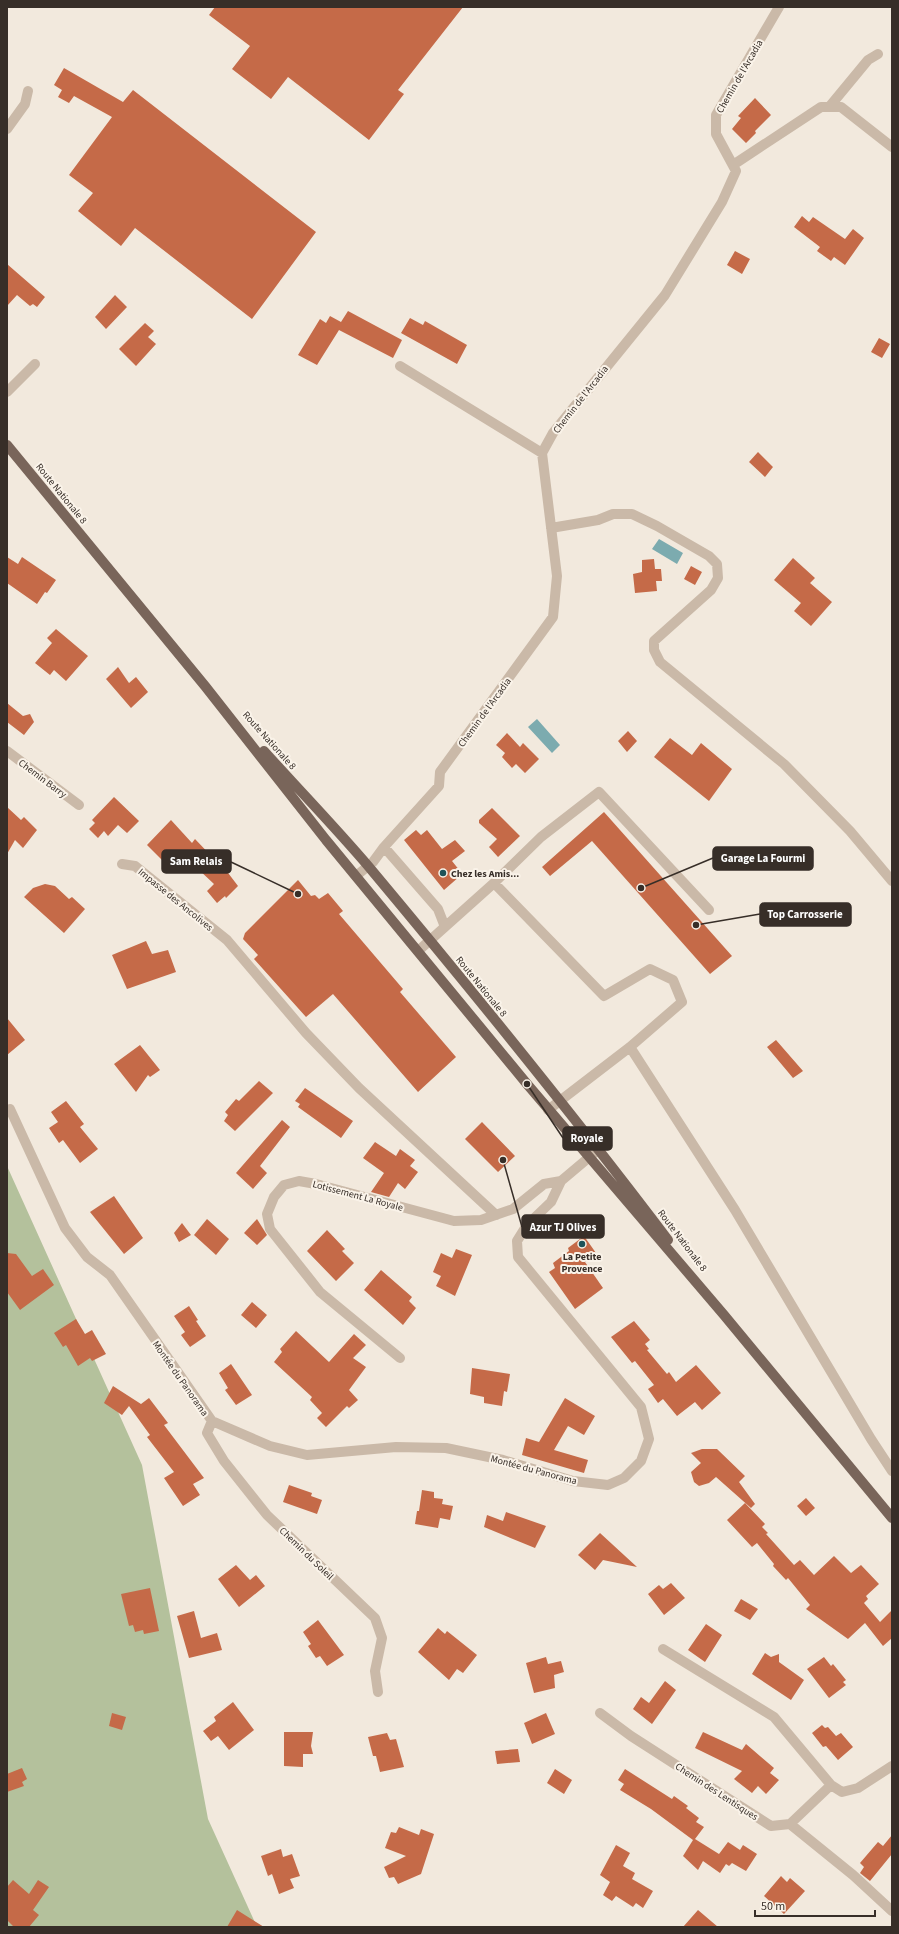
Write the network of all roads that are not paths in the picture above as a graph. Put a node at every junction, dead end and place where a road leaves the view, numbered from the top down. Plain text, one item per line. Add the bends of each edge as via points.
1 (779, 7) edge
2 (878, 54) dead end
3 (28, 91) dead end
4 (830, 106) junction
5 (7, 129) edge
6 (892, 147) edge
7 (733, 166) junction
8 (35, 364) dead end
9 (400, 366) dead end
10 (7, 392) edge
11 (7, 445) edge
12 (542, 453) junction
13 (551, 528) junction
14 (205, 686) junction
15 (7, 751) edge
16 (79, 805) dead end
17 (384, 847) junction
18 (122, 864) dead end
19 (368, 866) junction
20 (356, 876) junction
21 (892, 881) edge
22 (494, 883) junction
23 (709, 910) dead end
24 (445, 927) junction
25 (430, 940) junction
26 (418, 951) junction
27 (630, 1047) junction
28 (560, 1100) junction
29 (10, 1109) dead end
30 (548, 1110) junction
31 (599, 1149) junction
32 (589, 1158) junction
33 (561, 1181) junction
34 (496, 1214) junction
35 (724, 1315) junction
36 (400, 1358) dead end
37 (212, 1421) junction
38 (892, 1471) edge
39 (892, 1518) edge
40 (662, 1649) dead end
41 (378, 1692) dead end
42 (600, 1713) dead end
43 (892, 1766) edge
44 (831, 1785) junction
45 (790, 1824) junction
46 (892, 1910) edge

1 - 7 street, Chemin de l'Arcadia via 716,115 716,134
2 - 4 street via 868,60
3 - 5 street via 25,104
4 - 6 street via 841,107
4 - 7 street via 821,107
7 - 12 street, Chemin de l'Arcadia via 736,170 722,202 665,295 553,433
8 - 10 street
9 - 12 street
11 - 14 main road, Route Nationale 8
12 - 13 street, Chemin de l'Arcadia
13 - 17 street, Chemin de l'Arcadia via 557,576 553,617 440,772 439,786
13 - 21 street via 598,520 613,514 632,514 658,526 709,556 717,564 718,578 711,590 654,642 654,650 660,662 784,764 850,831
14 - 19 main road, Route Nationale 8
14 - 20 main road, Route Nationale 8
15 - 16 street, Chemin Barry
17 - 19 street, Chemin de l'Arcadia
17 - 24 street via 438,909
18 - 34 street, Impasse des Ancolives via 135,866 227,940 306,1033 354,1082
19 - 20 street, Chemin de l'Arcadia
19 - 25 main road, Route Nationale 8
20 - 26 main road, Route Nationale 8
22 - 23 street via 540,837 599,792
22 - 24 street
22 - 27 street via 604,996 650,969 674,980 682,1002
24 - 25 street
25 - 26 street
25 - 28 main road, Route Nationale 8
26 - 30 main road, Route Nationale 8
27 - 28 street
27 - 38 street via 735,1210
28 - 30 street
28 - 31 main road, Route Nationale 8
29 - 37 street, Montée du Panorama via 65,1228 87,1257 110,1275
30 - 32 main road, Route Nationale 8
31 - 32 street, Montée du Panorama
31 - 35 main road, Route Nationale 8
32 - 33 street, Montée du Panorama
32 - 35 main road, Route Nationale 8
33 - 34 street, Lotissement La Royale via 544,1184 513,1209
33 - 37 street, Montée du Panorama via 551,1202 527,1225 518,1241 518,1257 641,1407 649,1439 641,1461 624,1478 608,1485 573,1481 503,1460 446,1448 396,1447 307,1455 270,1446
34 - 36 street, Lotissement La Royale via 481,1220 454,1221 299,1181 284,1185 274,1197 267,1214 270,1229 320,1292
35 - 39 main road, Route Nationale 8
37 - 41 street, Chemin du Soleil via 207,1433 224,1461 267,1515 375,1618 382,1638 375,1671
40 - 44 street via 774,1717
42 - 45 street, Chemin des Lentisques via 631,1736 771,1826
43 - 44 street via 858,1788 842,1792
44 - 45 street
45 - 46 street

